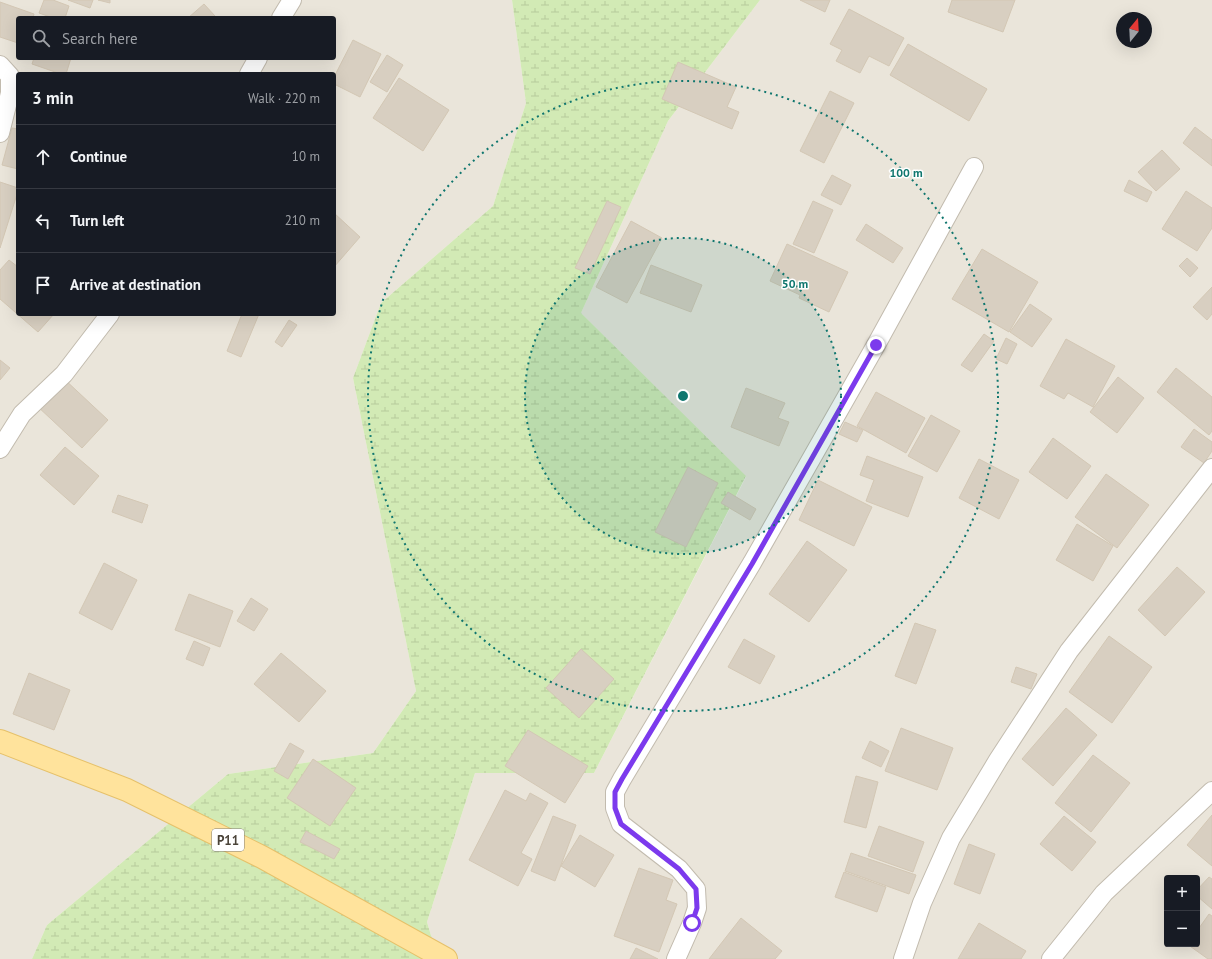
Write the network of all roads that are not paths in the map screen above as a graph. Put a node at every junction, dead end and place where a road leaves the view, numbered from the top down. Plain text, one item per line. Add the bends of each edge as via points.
1 (292, 0) edge
2 (282, 16) edge
3 (257, 60) edge
4 (0, 65) edge
5 (250, 72) edge
6 (0, 133) edge
7 (974, 167) dead end
8 (108, 316) edge
9 (0, 449) edge
10 (1212, 468) edge
11 (0, 741) edge
12 (1212, 791) edge
13 (446, 959) edge
14 (676, 959) edge
15 (903, 959) edge
16 (1050, 959) edge

1 - 2 street
3 - 5 street
4 - 6 street via 10,76 10,93
7 - 14 street via 752,564 615,792 615,808 621,824 679,869 696,889 697,908
8 - 9 street via 64,374 22,414
10 - 15 street via 1069,651 998,760 951,838 922,903
11 - 13 main road, P11 via 134,793 262,857
12 - 16 street via 1104,893

